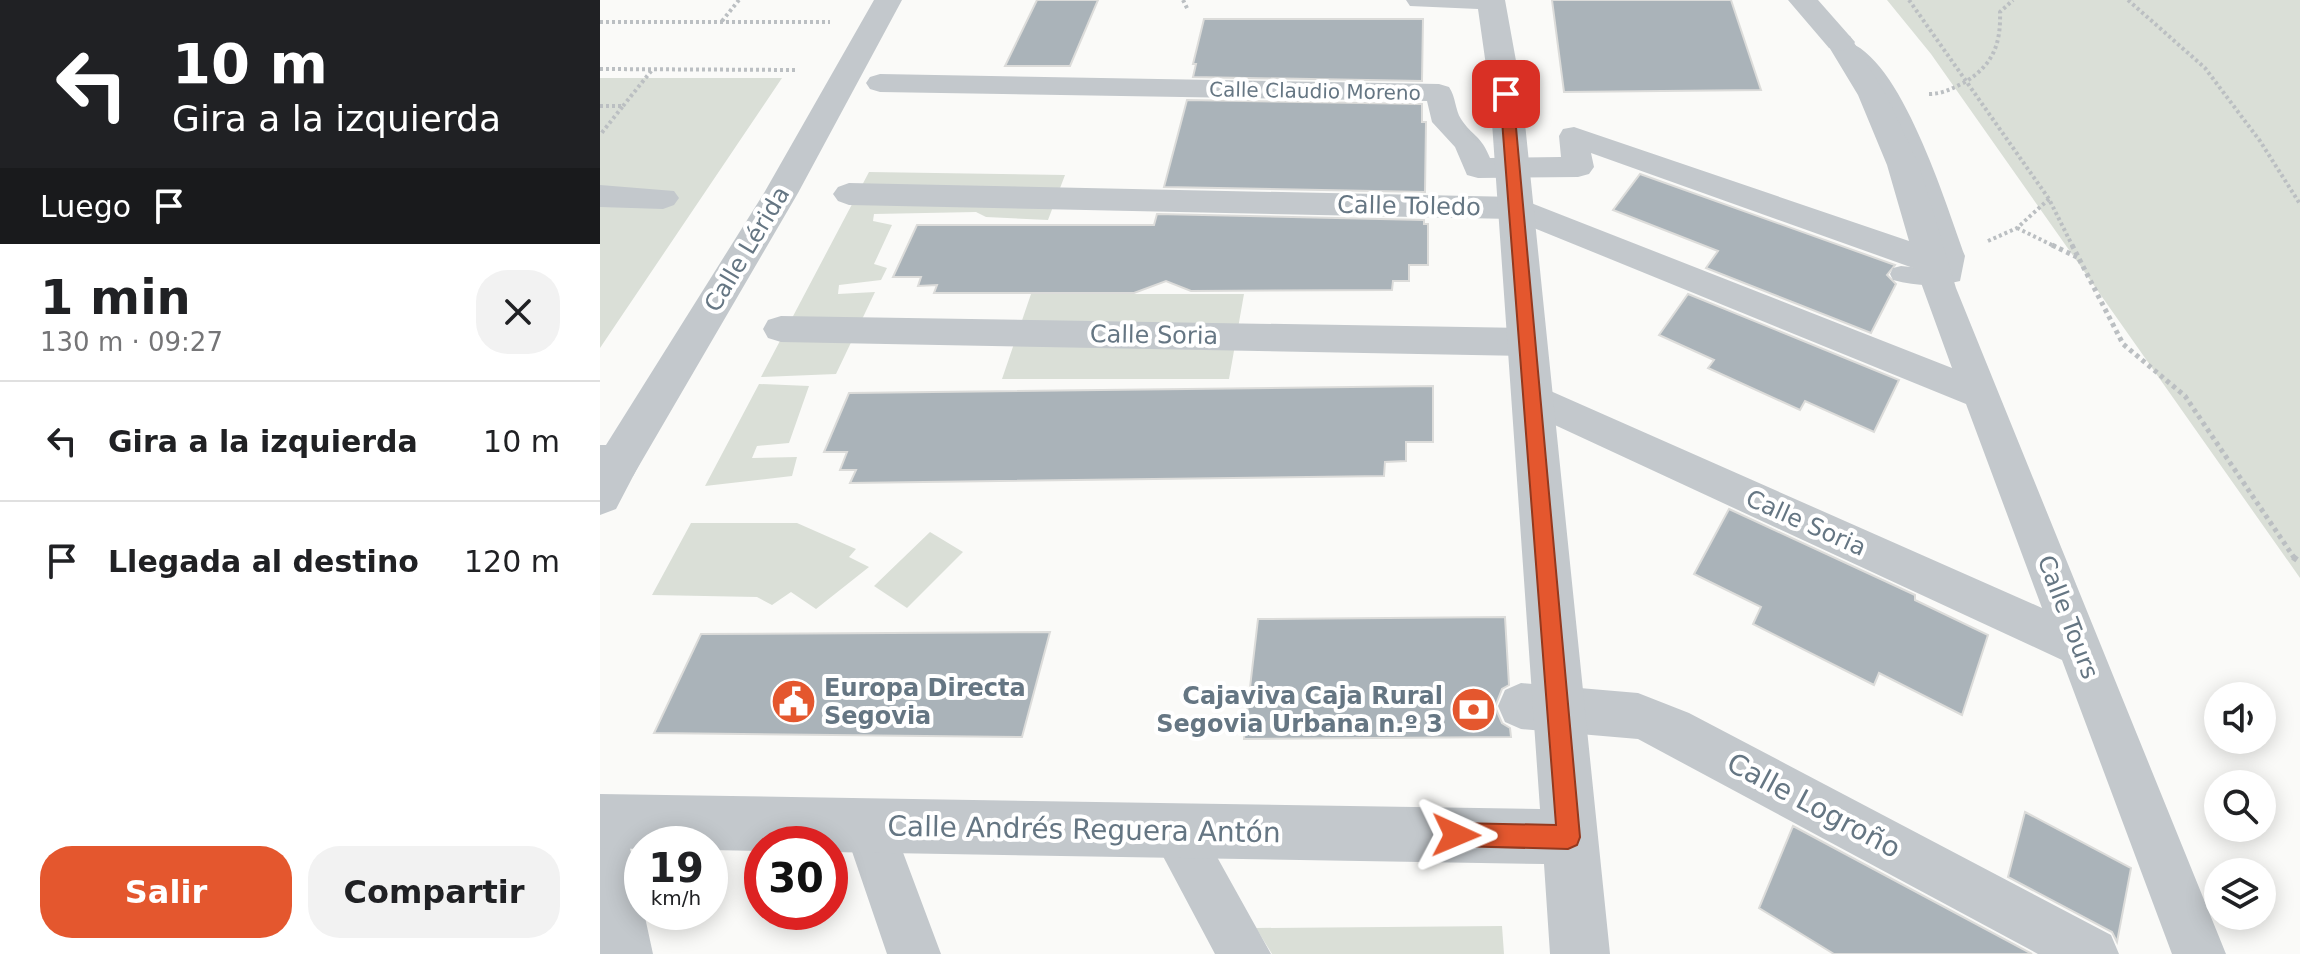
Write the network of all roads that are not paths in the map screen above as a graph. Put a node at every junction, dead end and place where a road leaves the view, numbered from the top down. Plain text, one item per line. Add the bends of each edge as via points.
1 (888, 0) edge
2 (1420, 0) edge
3 (1478, 0) edge
4 (1491, 0) edge
5 (1802, 0) edge
6 (1471, 1) edge
7 (1840, 42) junction
8 (880, 83) dead end
9 (1511, 154) junction
10 (849, 194) dead end
11 (600, 196) edge
12 (663, 198) dead end
13 (1516, 208) junction
14 (1931, 268) junction
15 (781, 329) dead end
16 (1527, 342) junction
17 (1981, 395) junction
18 (1533, 399) junction
19 (606, 474) edge
20 (2079, 646) junction
21 (1540, 707) junction
22 (600, 823) edge
23 (868, 825) junction
24 (1174, 830) junction
25 (1568, 837) junction
26 (626, 954) edge
27 (914, 954) edge
28 (1244, 954) edge
29 (1580, 954) edge
30 (2092, 954) edge
31 (2199, 954) edge

1 - 19 street, Calle Lérida via 788,181
2 - 6 street
3 - 6 street
4 - 9 street
5 - 7 street, Calle Tours
6 - 9 street via 1480,94
7 - 14 street, Calle Tours via 1872,95 1903,165
7 - 14 lane, Calle Tours via 1890,92 1919,160
8 - 9 street, Calle Claudio Moreno via 1439,93 1447,122 1469,143 1478,168
9 - 13 street
9 - 14 street, Calle Claudio Moreno via 1578,167 1574,136
10 - 13 street, Calle Toledo
11 - 12 street
13 - 16 street
13 - 17 street, Calle Toledo
14 - 17 street, Calle Tours
15 - 16 street, Calle Soria
16 - 18 street
17 - 20 street, Calle Tours
18 - 20 street, Calle Soria
18 - 21 street
20 - 31 street, Calle Tours
21 - 25 street
21 - 30 street, Calle Logroño via 1638,716 1672,729
22 - 23 street, Calle Andrés Reguera Antón
22 - 26 street
23 - 24 street, Calle Andrés Reguera Antón
23 - 27 street
24 - 25 street, Calle Andrés Reguera Antón
24 - 28 street
25 - 29 street

